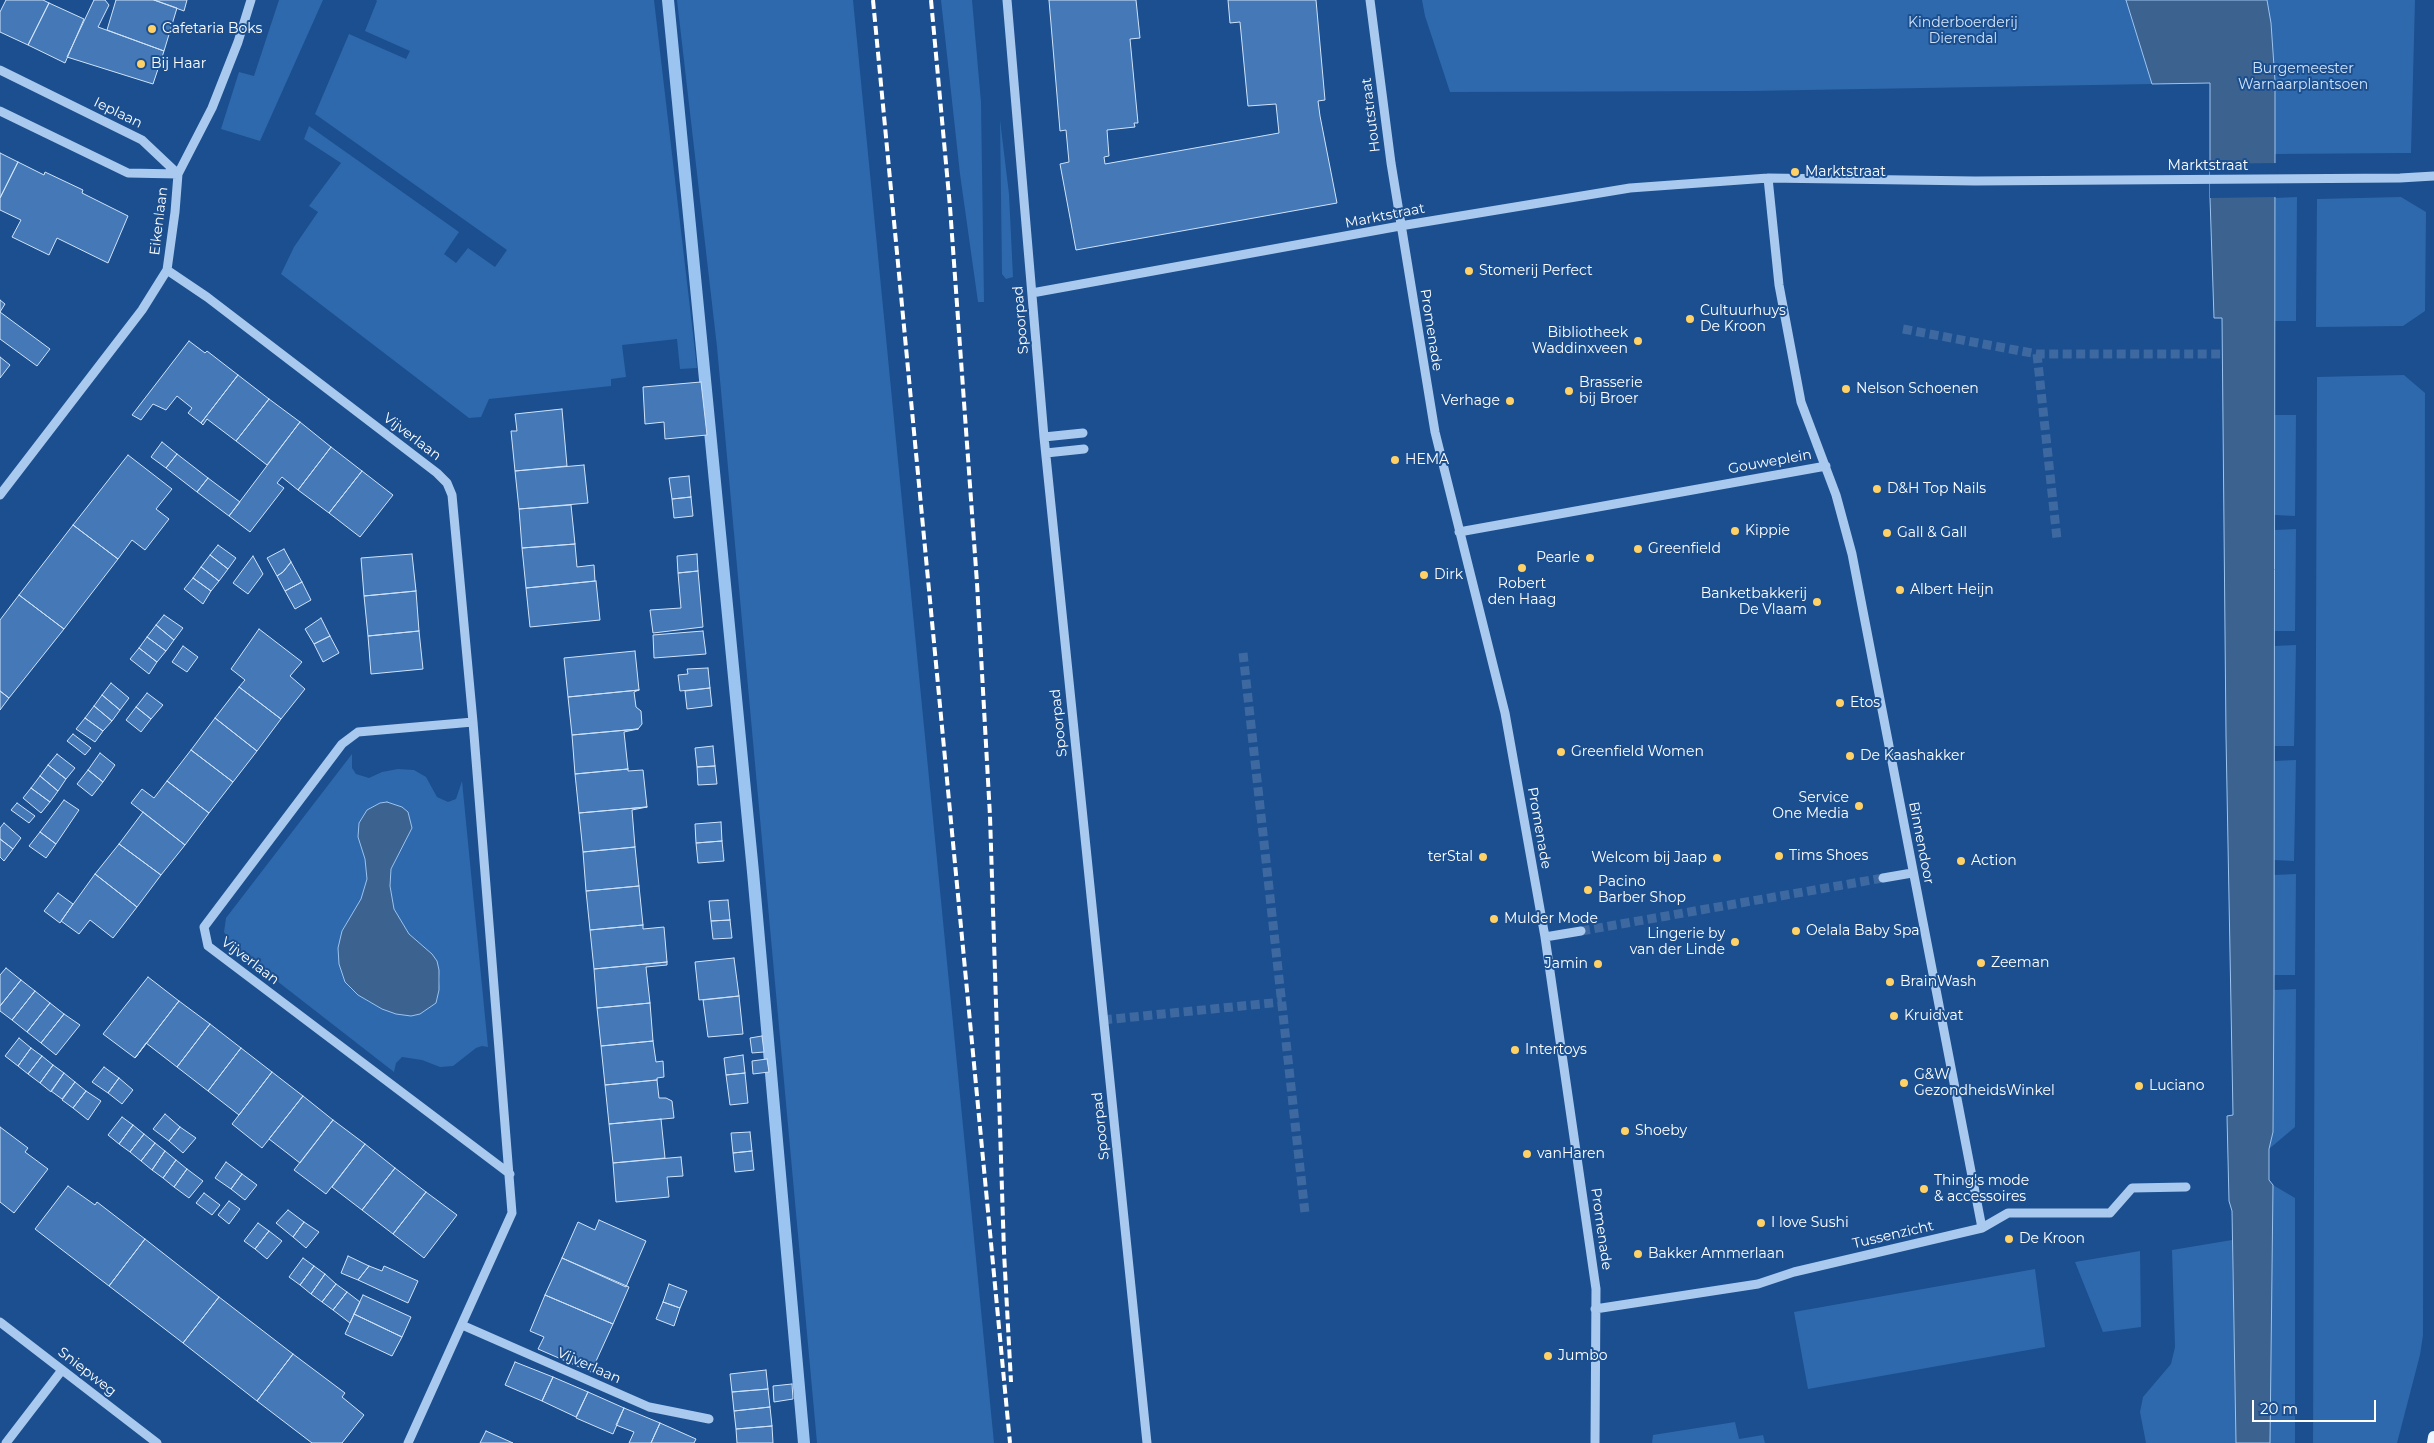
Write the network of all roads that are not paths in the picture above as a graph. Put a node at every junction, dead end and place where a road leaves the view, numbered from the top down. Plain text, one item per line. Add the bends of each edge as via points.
1 (251, 0) edge
2 (1007, 0) edge
3 (1370, 0) edge
4 (0, 70) edge
5 (0, 111) edge
6 (178, 174) junction
7 (2434, 176) edge
8 (1768, 178) junction
9 (1400, 226) junction
10 (167, 270) junction
11 (1032, 293) junction
12 (1083, 433) dead end
13 (1044, 437) junction
14 (1084, 449) dead end
15 (1046, 453) junction
16 (1826, 466) junction
17 (0, 495) edge
18 (1459, 532) junction
19 (473, 722) junction
20 (1912, 873) junction
21 (1884, 878) tunnel mouth
22 (1581, 931) tunnel mouth
23 (1545, 937) junction
24 (510, 1174) junction
25 (2186, 1187) dead end
26 (1982, 1228) junction
27 (1596, 1309) junction
28 (0, 1322) edge
29 (462, 1325) junction
30 (62, 1370) junction
31 (709, 1419) dead end
32 (2434, 1437) edge
33 (6, 1443) edge
34 (158, 1443) edge
35 (408, 1443) edge
36 (1148, 1443) edge
37 (1595, 1443) edge
38 (2433, 1443) edge

1 - 6 street, Eikenlaan via 212,108
2 - 11 street, Spoorpad
3 - 9 street, Houtstraat
4 - 6 street, Ieplaan via 142,140
5 - 6 street via 128,173
6 - 10 street, Eikenlaan
7 - 8 street, Marktstraat via 1975,181
8 - 9 street, Marktstraat via 1630,188
8 - 16 street, Gouweplein via 1779,285 1801,402
9 - 11 street, Marktstraat
9 - 18 street, Promenade via 1434,432
10 - 17 street, Eikenlaan via 142,310
10 - 19 street, Vijverlaan via 215,303 447,483 452,495
11 - 13 street, Spoorpad
12 - 13 street
13 - 15 street, Spoorpad
14 - 15 street
15 - 36 street, Spoorpad
16 - 18 street, Gouweplein
16 - 20 street, Binnendoor via 1852,554
18 - 23 street, Promenade via 1505,713
19 - 24 street, Vijverlaan
19 - 24 street, Vijverlaan via 358,732 342,744 204,926 208,946
20 - 21 street
20 - 26 street, Binnendoor
22 - 23 street
23 - 27 street, Promenade via 1594,1274
24 - 29 street, Vijverlaan via 512,1213
25 - 26 street, Tussenzicht via 2132,1188 2110,1213 2008,1213
26 - 27 street, Tussenzicht via 1794,1272 1758,1284
27 - 37 street, Promenade
28 - 30 street, Sniepweg
29 - 31 street, Vijverlaan via 650,1407
29 - 35 street, Vijverlaan
30 - 33 street
30 - 34 street, Sniepweg
32 - 38 main road

